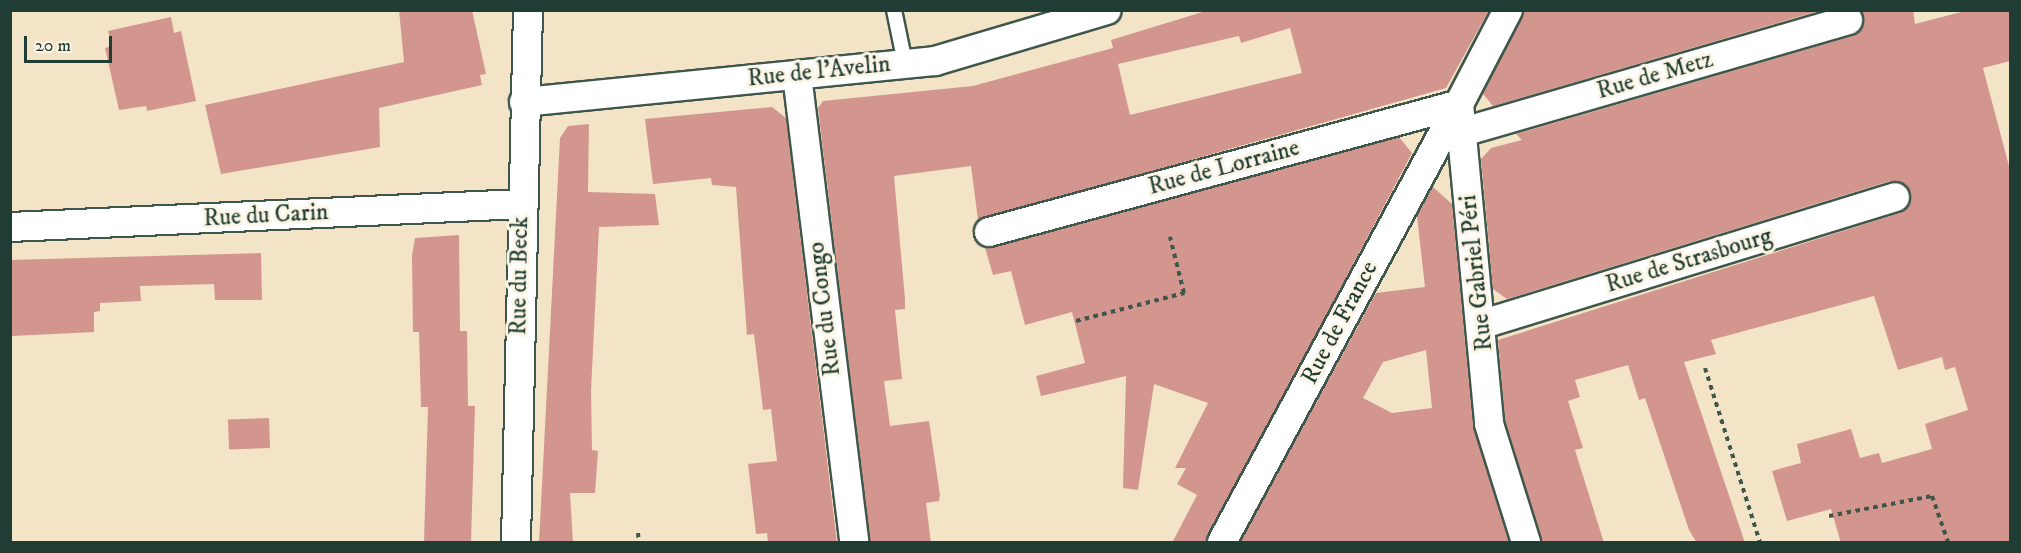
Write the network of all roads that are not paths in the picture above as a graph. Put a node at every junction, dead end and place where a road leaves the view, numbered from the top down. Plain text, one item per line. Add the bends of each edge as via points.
1 (528, 10) edge
2 (894, 10) edge
3 (1107, 10) edge
4 (1508, 10) edge
5 (1848, 20) dead end
6 (905, 63) junction
7 (797, 75) junction
8 (524, 102) junction
9 (1461, 118) junction
10 (1895, 197) dead end
11 (522, 204) junction
12 (10, 227) edge
13 (989, 232) dead end
14 (1483, 324) junction
15 (516, 543) edge
16 (854, 543) edge
17 (1222, 543) edge
18 (1526, 543) edge

1 - 8 street, Rue du Beck
2 - 6 lane
3 - 6 street, Rue de l'Avelin via 957,56
4 - 9 street
5 - 9 street, Rue de Metz
6 - 7 street, Rue de l'Avelin
7 - 8 street, Rue de l'Avelin
7 - 16 street, Rue du Congo
8 - 11 street, Rue du Beck
9 - 13 street, Rue de Lorraine
9 - 14 street, Rue Gabriel Péri
9 - 17 street, Rue de France
10 - 14 street, Rue de Strasbourg
11 - 12 street, Rue du Carin
11 - 15 street, Rue du Beck
14 - 18 street, Rue Gabriel Péri via 1489,424

